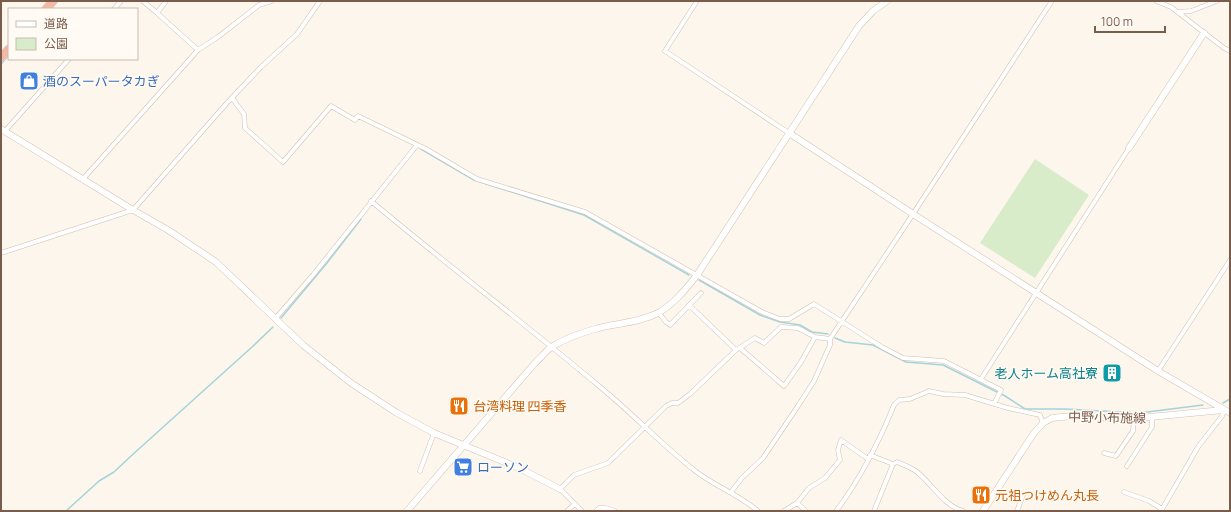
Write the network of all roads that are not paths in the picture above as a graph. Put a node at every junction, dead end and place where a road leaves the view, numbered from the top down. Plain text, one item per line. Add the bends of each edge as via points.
1 (143, 1) edge
2 (166, 1) edge
3 (255, 1) edge
4 (272, 1) edge
5 (320, 1) edge
6 (697, 1) edge
7 (887, 1) edge
8 (1052, 1) edge
9 (1156, 1) edge
10 (1170, 1) edge
11 (1218, 1) edge
12 (259, 5) junction
13 (1171, 7) junction
14 (157, 12) junction
15 (1178, 12) junction
16 (1204, 33) junction
17 (198, 50) junction
18 (1230, 51) edge
19 (68, 60) edge
20 (232, 98) junction
21 (3, 130) edge
22 (789, 133) junction
23 (417, 145) junction
24 (1129, 148) joint
25 (83, 179) junction
26 (371, 200) junction
27 (133, 210) junction
28 (913, 214) junction
29 (1, 253) edge
30 (1230, 260) edge
31 (697, 275) junction
32 (701, 293) dead end
33 (1036, 293) junction
34 (689, 305) junction
35 (658, 312) junction
36 (275, 320) junction
37 (842, 321) junction
38 (815, 337) junction
39 (830, 339) junction
40 (552, 347) junction
41 (738, 349) junction
42 (1158, 371) junction
43 (980, 379) junction
44 (994, 404) junction
45 (1228, 411) edge
46 (1152, 417) junction
47 (1134, 419) junction
48 (1043, 423) junction
49 (646, 426) junction
50 (434, 433) junction
51 (465, 445) junction
52 (1104, 453) dead end
53 (869, 457) junction
54 (893, 464) junction
55 (1127, 466) dead end
56 (420, 470) dead end
57 (560, 489) junction
58 (731, 492) junction
59 (1124, 492) dead end
60 (1023, 495) dead end
61 (797, 503) junction
62 (575, 504) junction
63 (410, 510) edge
64 (1161, 510) edge
65 (567, 511) edge
66 (582, 511) edge
67 (596, 511) edge
68 (615, 511) edge
69 (758, 511) edge
70 (784, 511) edge
71 (806, 511) edge
72 (836, 511) edge
73 (874, 511) edge
74 (963, 511) edge
75 (983, 511) edge
76 (1017, 511) edge

1 - 14 street
2 - 14 street
3 - 12 street
4 - 12 street
5 - 20 street via 297,34
6 - 22 street via 665,51
7 - 22 street via 859,26
8 - 28 street
9 - 13 street
10 - 13 street
11 - 15 street via 1191,11
12 - 17 street
13 - 15 street
14 - 17 street
15 - 16 street
16 - 18 street
16 - 24 street
17 - 25 street
19 - 21 street
20 - 23 street via 244,114 245,128 283,162 331,106 355,120 358,116
20 - 27 street
21 - 25 street
22 - 28 street
22 - 31 street
23 - 26 street
23 - 31 street via 477,179 585,212
24 - 33 street
25 - 27 street
26 - 36 street
26 - 40 street
27 - 29 street
27 - 36 street via 216,262
28 - 33 street
28 - 37 street
30 - 42 street
31 - 35 street via 676,300
31 - 37 street via 762,312 780,319 788,319 814,304
32 - 34 street
33 - 42 street
33 - 43 street
34 - 35 street via 670,325
34 - 41 street
35 - 40 street via 638,321 596,329 568,338
36 - 50 street via 351,383 397,414
37 - 39 street
37 - 43 street via 903,358 944,361
38 - 39 street
38 - 41 street via 798,328 780,327 764,343 755,338
38 - 41 street via 784,386
39 - 58 street via 830,345 814,380 798,406 763,458
40 - 49 street
40 - 51 street via 535,363
41 - 49 street via 690,394 678,403 666,406
42 - 45 street
43 - 44 street via 1001,390
44 - 48 street via 1040,415
44 - 53 street via 965,395 930,391 910,399 899,400 894,405
45 - 46 street, 中野小布施線
45 - 64 street via 1198,447
46 - 47 street, 中野小布施線
46 - 55 street via 1152,427
47 - 48 street, 中野小布施線 via 1076,416 1052,418
47 - 52 street via 1134,431 1116,456
48 - 75 street
49 - 57 street via 608,463 574,475
49 - 58 street via 696,472
50 - 51 street
50 - 56 street
51 - 57 street
51 - 63 street
53 - 54 street
53 - 61 street via 841,440 838,450 840,460 825,478 809,488
53 - 72 street via 852,489
54 - 73 street
54 - 74 street via 897,462 916,471 942,497
57 - 62 street
58 - 69 street
59 - 64 street via 1149,501
60 - 76 street
61 - 70 street
61 - 71 street
62 - 65 street
62 - 66 street
67 - 68 street via 599,508 606,508

